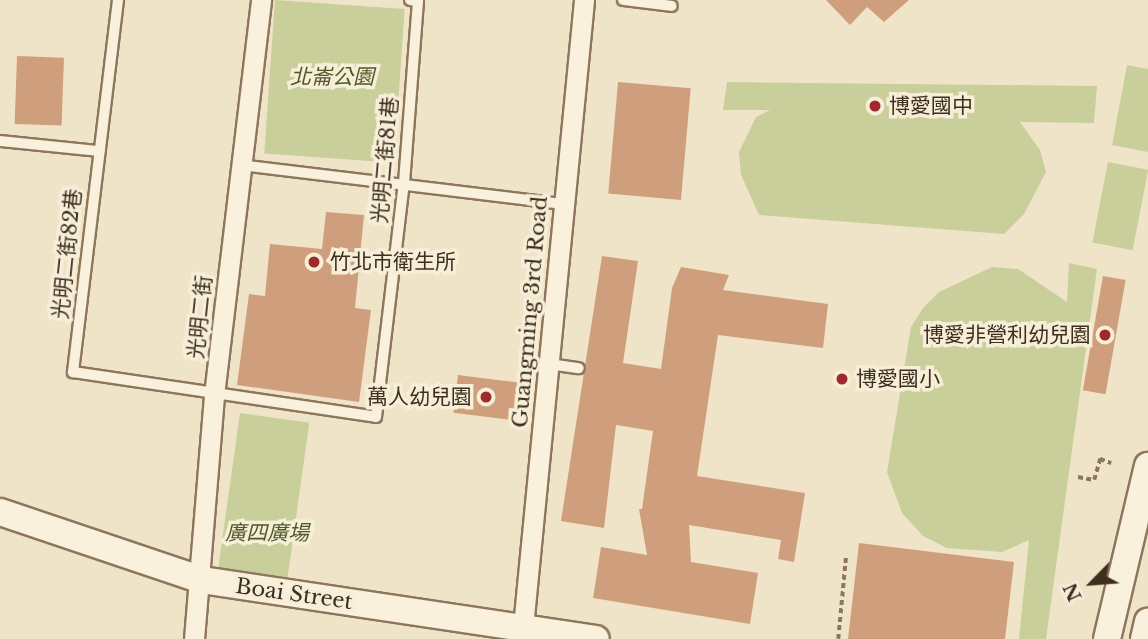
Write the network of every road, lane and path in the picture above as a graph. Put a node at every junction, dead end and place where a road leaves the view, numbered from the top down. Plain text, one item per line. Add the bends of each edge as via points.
1 (118, 0) edge
2 (261, 0) edge
3 (410, 0) edge
4 (584, 0) edge
5 (623, 0) edge
6 (672, 6) dead end
7 (0, 141) edge
8 (99, 151) junction
9 (240, 164) junction
10 (404, 183) junction
11 (561, 204) junction
12 (549, 364) junction
13 (579, 368) dead end
14 (214, 395) junction
15 (1111, 463) dead end
16 (1148, 466) edge
17 (1078, 477) dead end
18 (0, 512) edge
19 (846, 554) dead end
20 (202, 580) junction
21 (1148, 621) edge
22 (523, 628) junction
23 (194, 639) edge
24 (596, 639) edge
25 (838, 639) edge
26 (1107, 639) edge
27 (1144, 639) edge

1 - 8 lane, 光明二街82巷
2 - 9 street, 光明二街
3 - 10 lane, 光明二街81巷 via 418,1
4 - 11 street, Guangming 3rd Road
5 - 6 lane
7 - 8 lane
8 - 14 lane, 光明二街82巷 via 74,372
9 - 10 lane
9 - 14 street, 光明二街
10 - 11 lane
10 - 14 lane, 光明二街81巷 via 376,417
11 - 12 street, Guangming 3rd Road
12 - 13 lane
12 - 22 street, Guangming 3rd Road
14 - 20 street, 光明二街
15 - 17 path via 1100,459 1094,480
16 - 26 street
18 - 20 street, Boai Street
19 - 25 path
20 - 22 street, Boai Street
20 - 23 street, 光明二街
21 - 27 street
22 - 24 street, Boai Street

